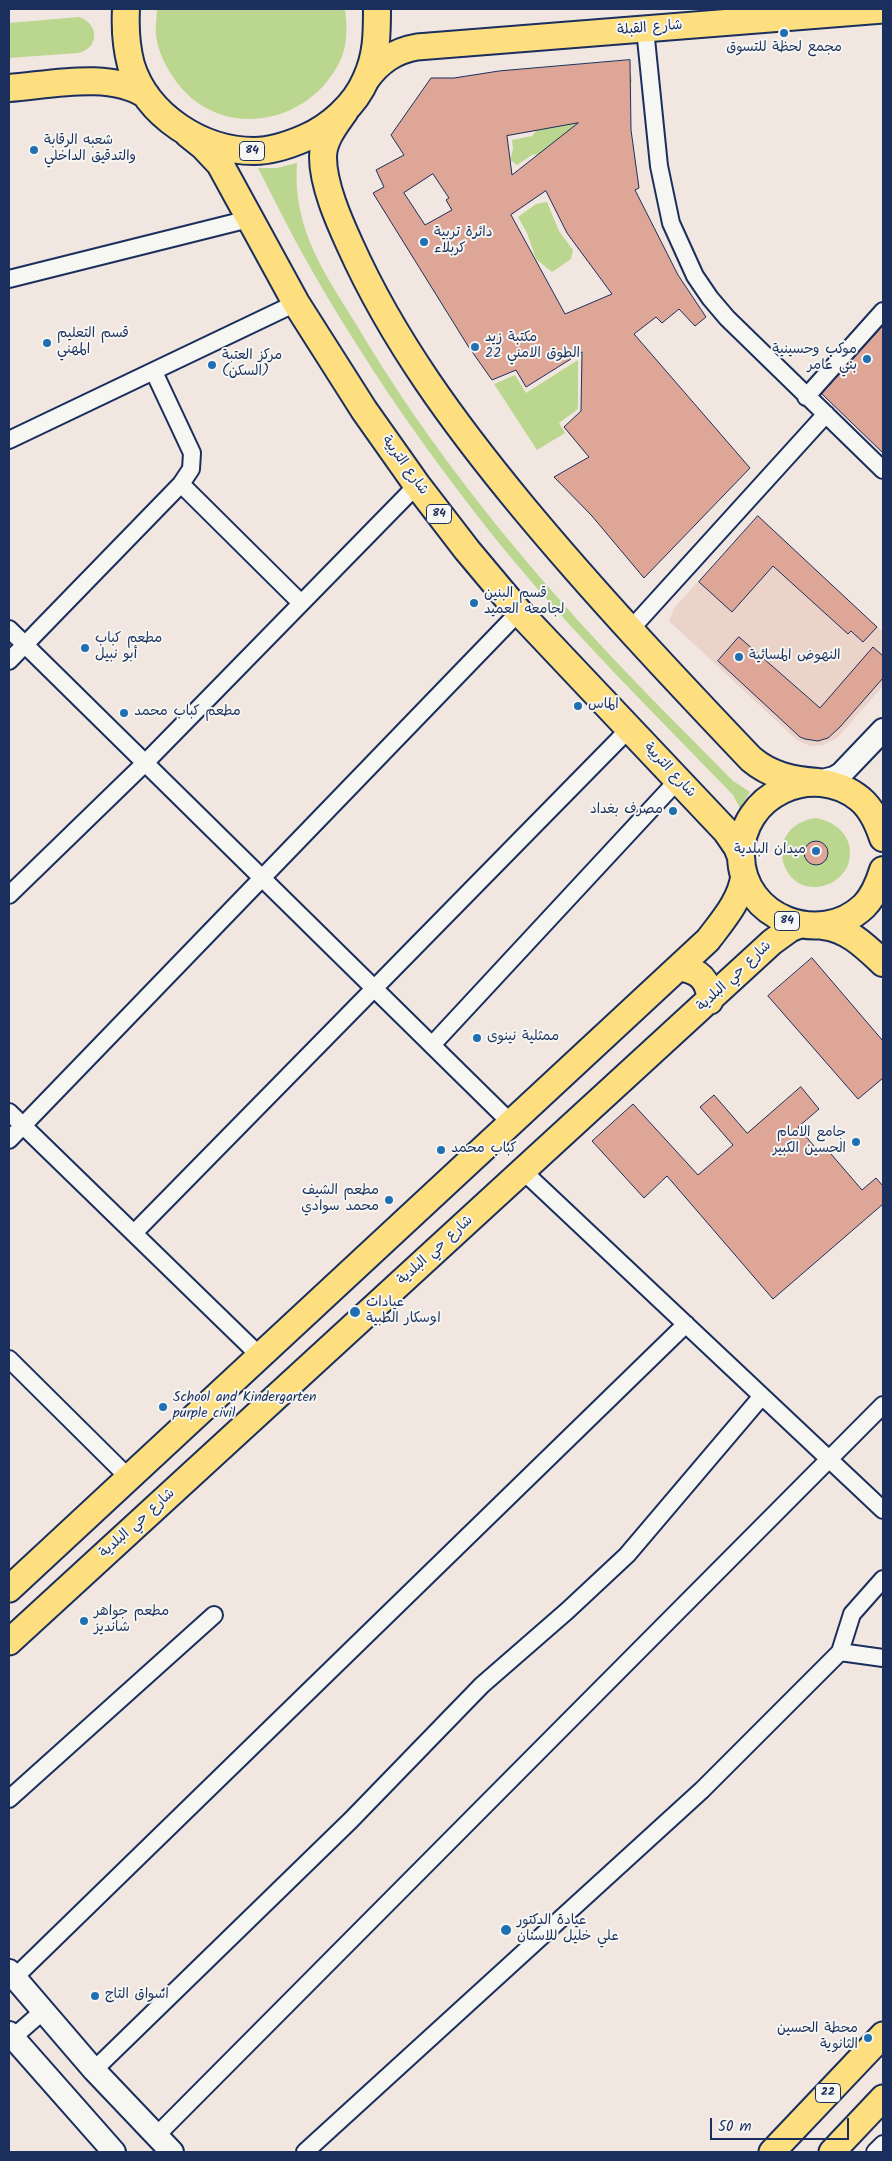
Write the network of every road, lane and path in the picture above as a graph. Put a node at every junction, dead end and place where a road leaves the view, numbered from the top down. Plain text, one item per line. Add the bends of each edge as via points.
1 (126, 9) edge
2 (377, 9) edge
3 (883, 10) edge
4 (645, 29) junction
5 (366, 80) junction
6 (9, 88) edge
7 (146, 95) junction
8 (345, 111) junction
9 (188, 134) junction
10 (250, 218) junction
11 (9, 279) edge
12 (296, 303) junction
13 (883, 311) edge
14 (154, 372) junction
15 (806, 397) junction
16 (826, 414) junction
17 (9, 440) edge
18 (883, 470) edge
19 (181, 484) junction
20 (417, 485) junction
21 (301, 603) junction
22 (519, 612) junction
23 (9, 629) edge
24 (630, 630) junction
25 (25, 645) junction
26 (9, 661) edge
27 (630, 729) junction
28 (883, 730) edge
29 (145, 763) junction
30 (678, 780) junction
31 (818, 782) junction
32 (883, 838) edge
33 (743, 866) junction
34 (883, 870) edge
35 (262, 878) junction
36 (9, 895) edge
37 (812, 925) junction
38 (875, 955) edge
39 (679, 968) junction
40 (375, 989) junction
41 (710, 1001) junction
42 (432, 1045) junction
43 (9, 1112) edge
44 (512, 1124) junction
45 (23, 1125) junction
46 (9, 1140) edge
47 (523, 1172) junction
48 (134, 1234) junction
49 (686, 1324) junction
50 (260, 1356) junction
51 (9, 1359) edge
52 (762, 1396) junction
53 (883, 1405) edge
54 (829, 1459) junction
55 (129, 1478) junction
56 (883, 1510) edge
57 (883, 1579) edge
58 (9, 1589) edge
59 (214, 1615) dead end
60 (9, 1642) edge
61 (840, 1652) junction
62 (883, 1658) edge
63 (9, 1799) edge
64 (11, 1974) edge
65 (42, 2012) junction
66 (883, 2035) edge
67 (10, 2038) edge
68 (94, 2070) junction
69 (883, 2098) edge
70 (156, 2136) junction
71 (883, 2144) edge
72 (114, 2152) edge
73 (172, 2152) edge
74 (305, 2152) edge
75 (772, 2152) edge
76 (832, 2152) edge
77 (875, 2152) edge

1 - 7 highway, 84 via 125,35 132,66
2 - 5 highway, 84 via 377,44
3 - 4 main road, شارع القبلة
4 - 5 main road, شارع القبلة via 416,47 384,60
4 - 15 street via 664,195 682,250 710,298
5 - 8 highway, 84
6 - 7 highway, 84 via 94,81 129,85
7 - 9 highway, 84 via 165,117
8 - 9 highway, 84 via 318,132 288,146 254,151 220,147
8 - 24 highway, 84 via 324,148 325,175 341,225 384,312 425,379 473,447 558,550
9 - 10 highway, شارع التربية / 84 via 220,164
10 - 11 street
10 - 12 highway, شارع التربية / 84
12 - 14 street
12 - 20 highway, شارع التربية / 84 via 364,410
13 - 15 street
14 - 17 street
14 - 19 street via 192,453 191,469
15 - 16 street
16 - 18 street
16 - 24 street
19 - 21 street
19 - 25 street
20 - 21 street
20 - 22 highway, شارع التربية / 84
21 - 29 street
22 - 27 highway, شارع التربية / 84
22 - 35 street
23 - 25 street
24 - 31 highway, 84 via 758,765 786,778
25 - 26 street
25 - 29 street
27 - 30 highway, شارع التربية / 84
27 - 40 street
28 - 31 main road via 840,774
29 - 35 street
29 - 36 street
30 - 33 highway, شارع التربية / 84 via 726,831 737,846
30 - 42 street
31 - 32 highway, 84 via 841,787 861,800 876,818
31 - 33 highway, 84 via 779,790 762,802 750,818 743,837
33 - 37 highway, 84 via 752,892 772,914 786,921
33 - 39 main road via 740,893 730,910 708,940
34 - 37 highway via 878,887 864,906 845,919
35 - 40 street
35 - 45 street
37 - 38 highway via 839,929
37 - 41 main road, شارع حي البلدية via 790,929 772,942
39 - 41 main road via 689,969 706,981
39 - 44 main road
40 - 42 street
40 - 48 street
41 - 47 main road, شارع حي البلدية
42 - 44 street
43 - 45 street
44 - 50 main road
45 - 46 street
45 - 48 street
47 - 49 street
47 - 60 main road, شارع حي البلدية
48 - 50 street
49 - 52 street
49 - 64 street
50 - 55 main road
51 - 55 street
52 - 54 street
52 - 68 street via 626,1555 482,1685 351,1820
53 - 54 street
54 - 56 street
54 - 70 street
55 - 58 main road
57 - 61 street via 852,1614
59 - 63 street
61 - 62 street
61 - 74 street via 702,1790
64 - 65 main road
65 - 67 street
65 - 68 main road
66 - 75 main road, 22
67 - 72 main road
68 - 70 main road
69 - 76 main road
70 - 73 main road
71 - 77 street

